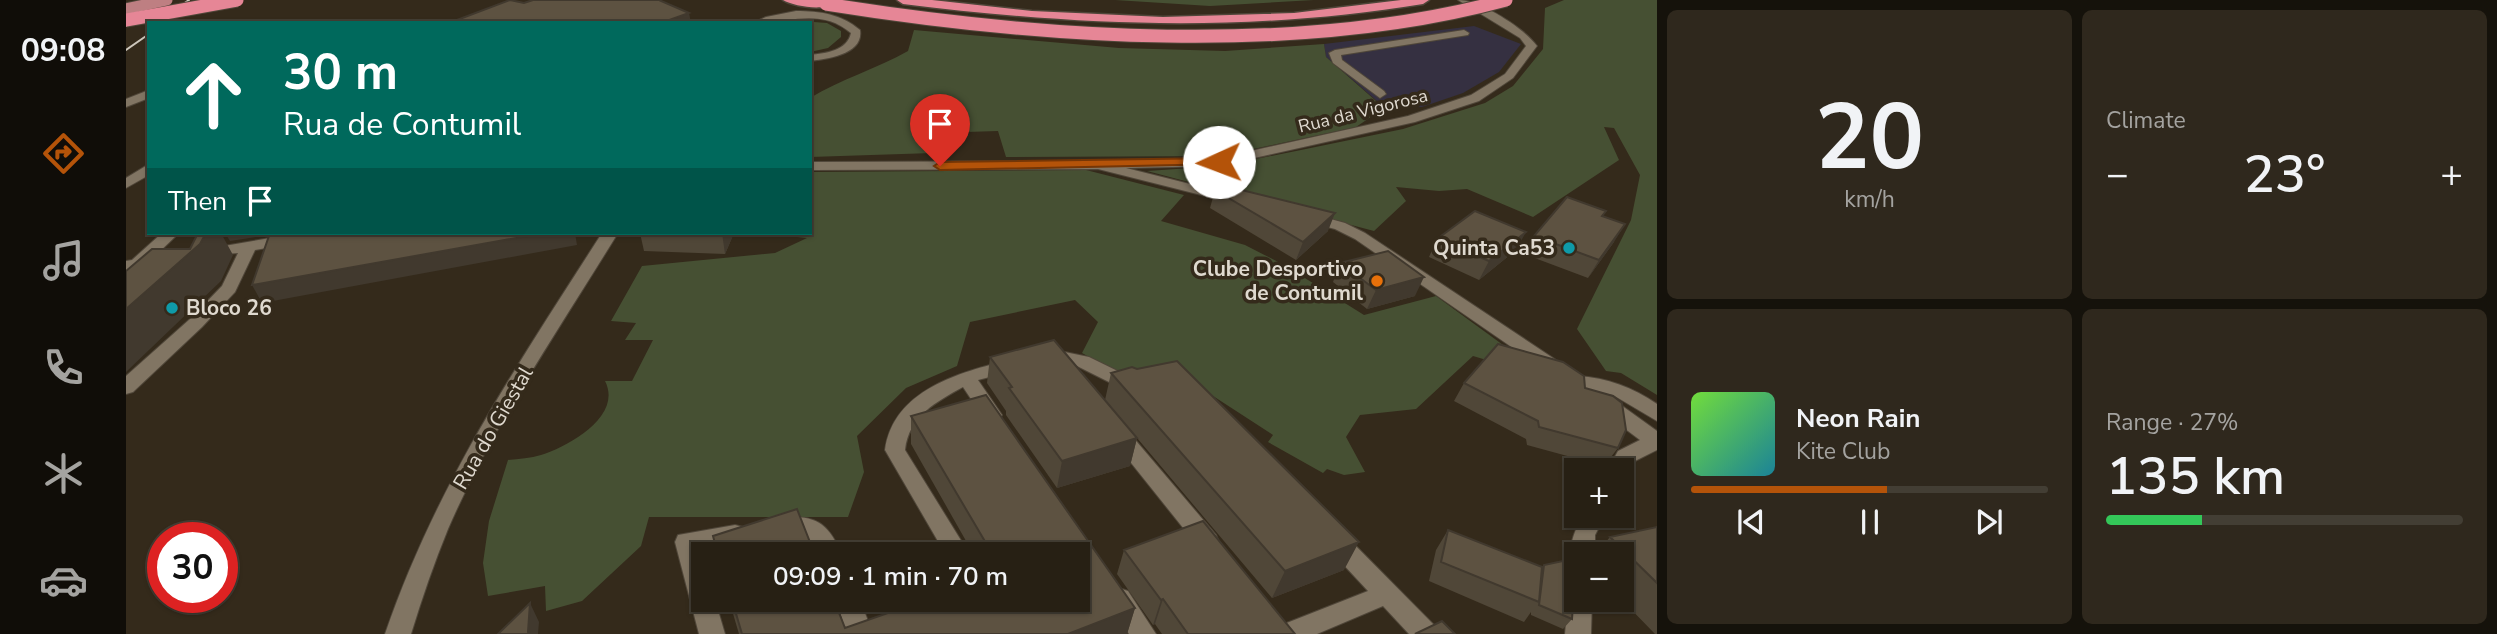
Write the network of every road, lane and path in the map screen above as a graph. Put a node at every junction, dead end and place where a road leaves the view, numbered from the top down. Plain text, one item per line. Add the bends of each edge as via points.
1 (167, 0) edge
2 (202, 0) edge
3 (237, 0) edge
4 (789, 0) edge
5 (807, 0) edge
6 (850, 0) edge
7 (903, 0) edge
8 (1423, 0) edge
9 (1463, 0) edge
10 (1506, 0) edge
11 (826, 4) junction
12 (1105, 6) dead end
13 (126, 9) edge
14 (797, 15) junction
15 (126, 19) edge
16 (1248, 19) junction
17 (768, 21) edge
18 (851, 26) junction
19 (1464, 33) dead end
20 (812, 60) edge
21 (1380, 94) dead end
22 (147, 95) edge
23 (126, 103) edge
24 (1098, 165) junction
25 (812, 166) edge
26 (147, 169) edge
27 (126, 184) edge
28 (1248, 202) edge
29 (1287, 213) edge
30 (169, 235) edge
31 (312, 235) edge
32 (609, 235) edge
33 (249, 245) junction
34 (129, 268) edge
35 (1042, 359) junction
36 (966, 377) junction
37 (1072, 377) edge
38 (1154, 380) edge
39 (1577, 383) junction
40 (126, 387) edge
41 (1657, 414) edge
42 (1107, 420) edge
43 (1004, 433) edge
44 (1656, 442) edge
45 (1624, 458) edge
46 (1320, 525) edge
47 (824, 542) edge
48 (950, 542) edge
49 (1222, 559) edge
50 (691, 560) edge
51 (1104, 578) edge
52 (1387, 594) junction
53 (706, 612) edge
54 (852, 612) edge
55 (1579, 612) edge
56 (1282, 630) edge
57 (398, 634) edge
58 (712, 634) edge
59 (860, 634) edge
60 (1143, 634) edge
61 (1426, 634) edge
62 (1578, 634) edge

1 - 13 main road, bridge
2 - 15 main road, bridge
3 - 15 highway, bridge
4 - 11 highway
5 - 11 highway
6 - 14 street
6 - 18 street via 846,10
7 - 16 highway via 1093,18
8 - 16 highway via 1361,11
9 - 24 street, Rua da Vigorosa via 1524,36 1532,46 1509,76 1475,98 1410,119 1219,162
10 - 11 highway, bridge via 1389,24 1186,35 974,25
12 - 16 highway
14 - 17 street
14 - 18 street via 829,17
18 - 20 street via 856,39 850,46
19 - 21 street via 1335,53 1337,61
22 - 23 street
24 - 25 street
24 - 28 street
26 - 27 street
29 - 39 street via 1340,226 1360,236
30 - 34 street
31 - 33 street
32 - 57 street, Rua do Giestal via 470,459 410,592
33 - 34 street
33 - 40 street via 229,288
35 - 36 street
35 - 37 street
35 - 38 street via 1082,361 1130,386
36 - 43 street
36 - 48 street via 913,411 895,434 895,450
39 - 41 street via 1601,383 1625,391
39 - 44 street
42 - 49 street
44 - 45 street
46 - 52 street
47 - 50 street via 819,531 804,524 686,542
51 - 60 street
52 - 56 street
52 - 61 street
53 - 58 street
54 - 59 street
55 - 62 street

